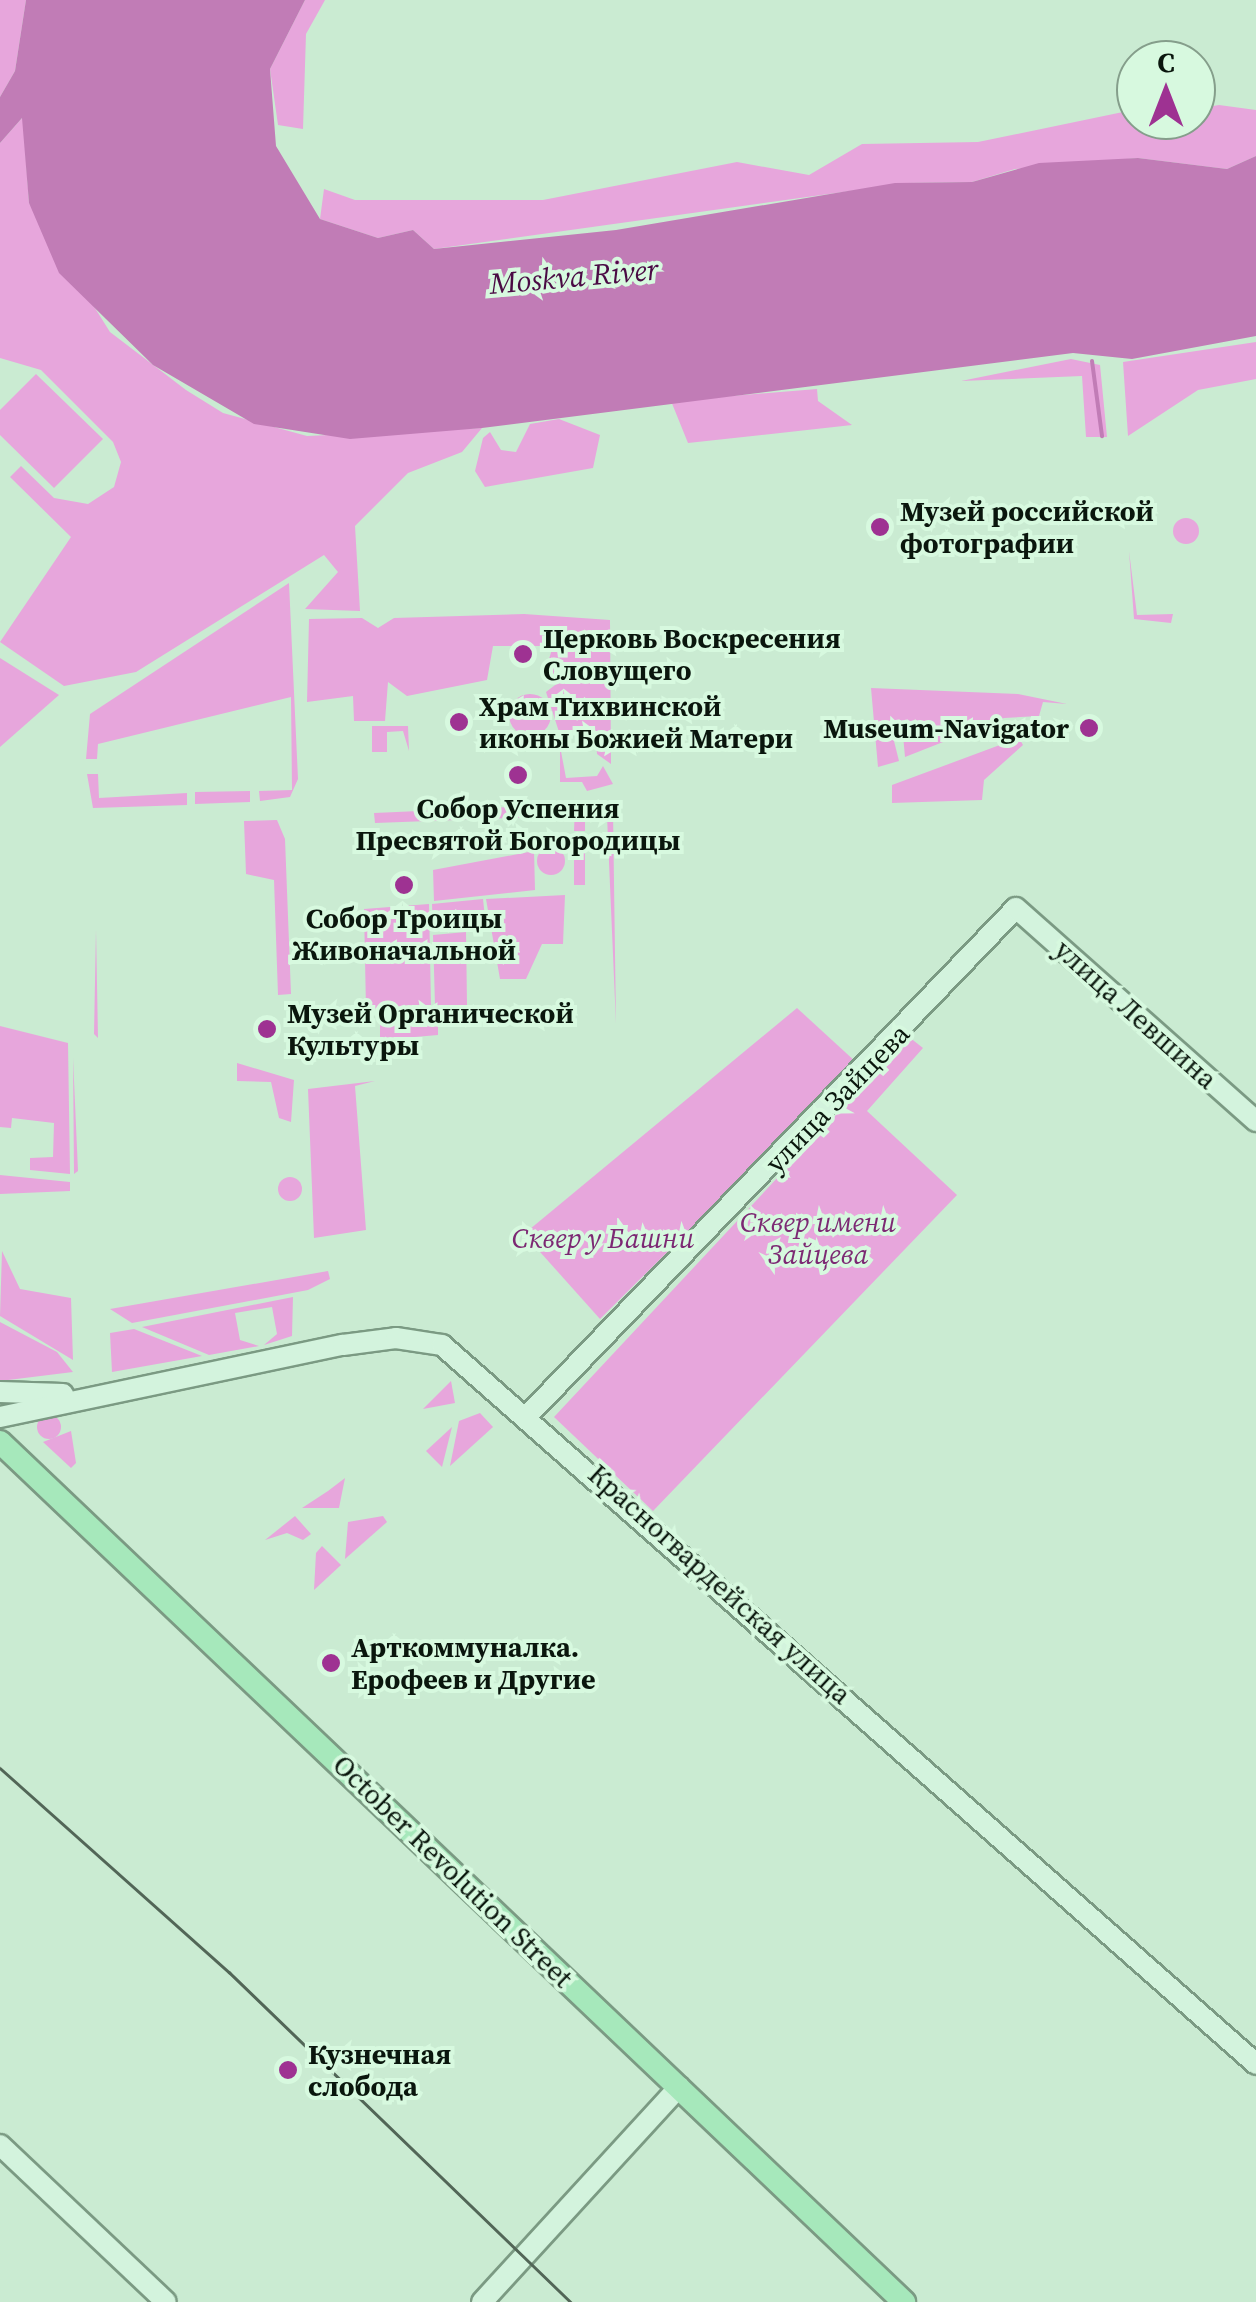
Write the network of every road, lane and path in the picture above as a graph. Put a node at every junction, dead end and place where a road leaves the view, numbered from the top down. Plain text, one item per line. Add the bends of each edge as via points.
1 (1016, 908) joint
2 (1256, 1121) edge
3 (0, 1392) edge
4 (95, 1395) junction
5 (529, 1414) junction
6 (0, 1417) edge
7 (0, 1442) edge
8 (1256, 2064) edge
9 (679, 2087) junction
10 (0, 2145) edge
11 (166, 2302) edge
12 (482, 2302) edge
13 (904, 2302) edge

1 - 2 street, улица Левшина
1 - 5 street, улица Зайцева
3 - 4 street
4 - 5 street, Красногвардейская улица via 396,1338 442,1345
4 - 6 street
5 - 8 street, Красногвардейская улица
7 - 9 main road, October Revolution Street
9 - 12 street
9 - 13 main road, October Revolution Street
10 - 11 street

